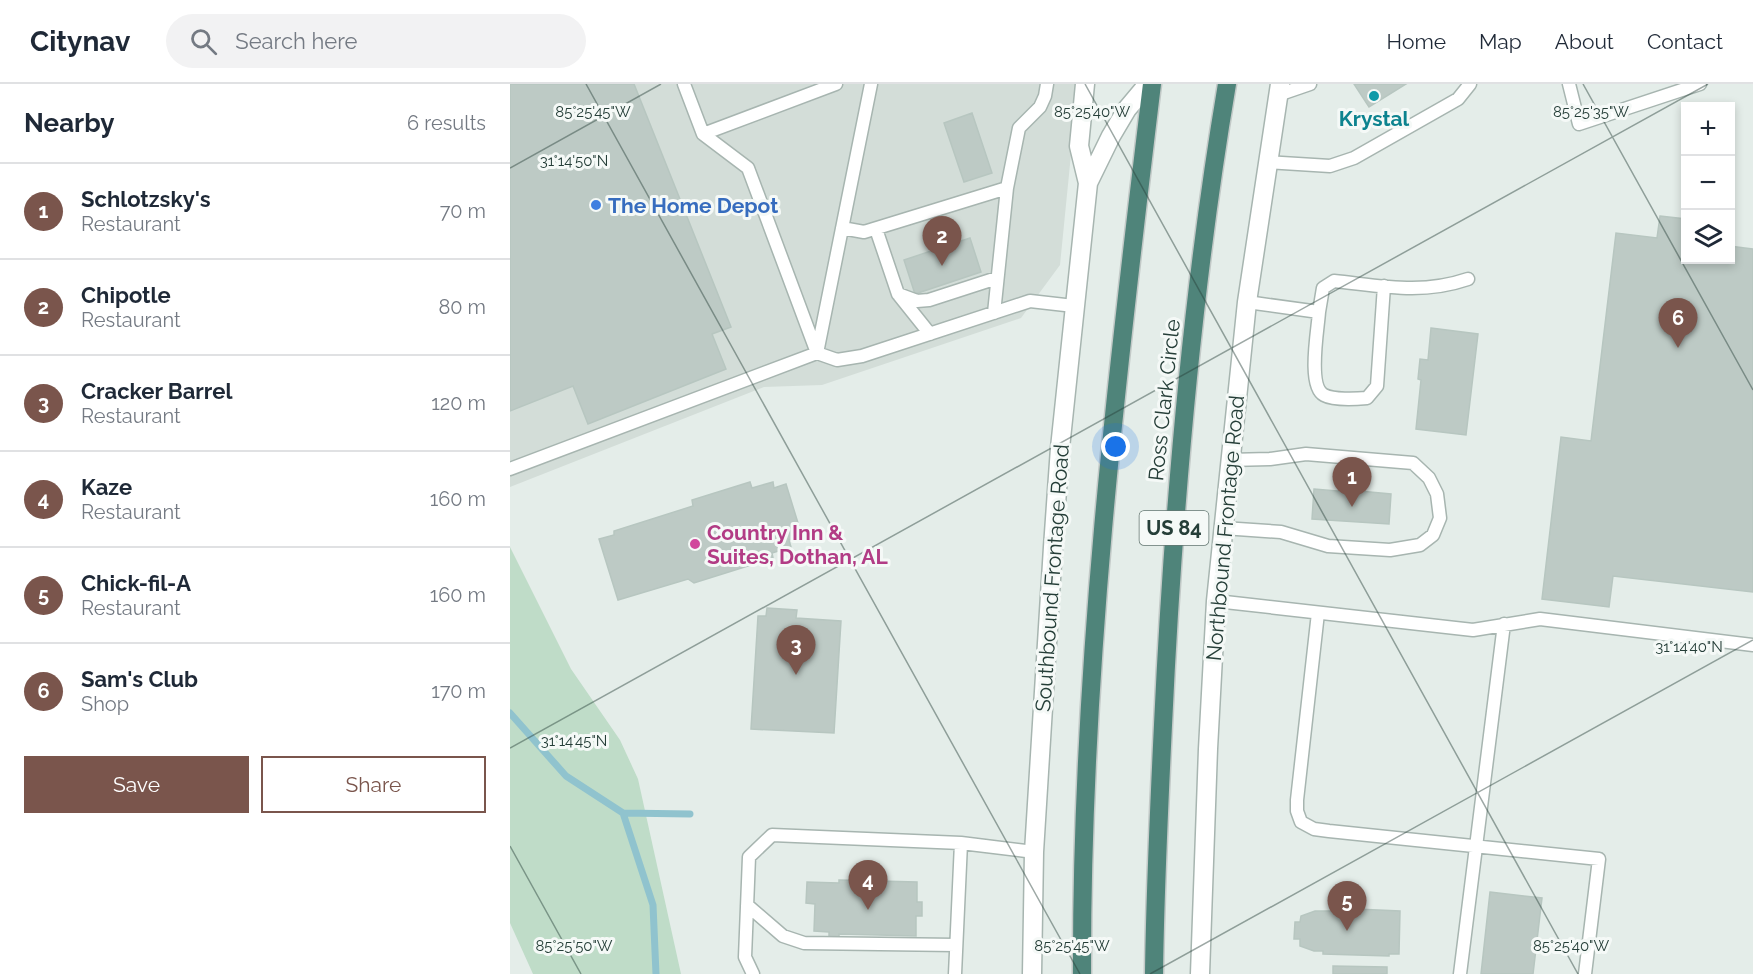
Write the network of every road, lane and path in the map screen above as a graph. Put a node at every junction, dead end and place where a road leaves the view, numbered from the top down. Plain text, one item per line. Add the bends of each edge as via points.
1 (684, 84) edge
2 (836, 84) edge
3 (871, 84) edge
4 (1047, 84) edge
5 (1085, 84) edge
6 (1150, 84) edge
7 (1227, 84) edge
8 (1310, 84) edge
9 (1470, 84) edge
10 (1569, 84) edge
11 (1700, 84) edge
12 (1279, 90) edge
13 (703, 134) junction
14 (1267, 162) junction
15 (1088, 183) junction
16 (1007, 188) junction
17 (842, 228) junction
18 (876, 229) junction
19 (997, 278) junction
20 (1468, 279) dead end
21 (1384, 286) junction
22 (898, 294) junction
23 (1247, 302) junction
24 (1074, 306) junction
25 (1319, 312) junction
26 (994, 313) junction
27 (930, 334) junction
28 (817, 353) junction
29 (1229, 460) junction
30 (510, 469) edge
31 (1223, 528) junction
32 (1216, 601) junction
33 (1318, 613) junction
34 (1504, 624) junction
35 (1753, 645) edge
36 (961, 843) junction
37 (1477, 846) junction
38 (1034, 852) junction
39 (747, 905) junction
40 (956, 945) junction
41 (753, 974) edge
42 (955, 974) edge
43 (1032, 974) edge
44 (1082, 974) edge
45 (1154, 974) edge
46 (1200, 974) edge
47 (1461, 974) edge
48 (1585, 974) edge

1 - 13 lane
2 - 13 lane
3 - 17 lane
4 - 16 lane via 1040,107 1019,128
5 - 15 street, Southbound Frontage Road via 1079,146
6 - 15 street, Southbound Frontage Road via 1121,118
6 - 44 highway via 1120,341 1101,564 1089,739
7 - 45 highway, Ross Clark Circle / US 84 via 1188,364 1180,455 1167,626
8 - 12 lane
9 - 14 lane via 1458,99 1354,158 1330,166
10 - 11 lane via 1579,124
12 - 14 street, Northbound Frontage Road
13 - 28 lane via 748,168
14 - 23 street, Northbound Frontage Road
15 - 24 street, Southbound Frontage Road
16 - 18 lane
16 - 19 lane
17 - 18 lane via 864,232
17 - 28 lane
18 - 22 lane
19 - 22 lane via 929,300 917,301
19 - 26 lane
20 - 21 lane via 1421,289
21 - 25 lane via 1334,281 1323,288
21 - 25 lane via 1377,386 1367,398 1325,396 1318,390 1314,377
22 - 27 lane
23 - 25 lane
23 - 29 street, Northbound Frontage Road
24 - 26 lane via 1030,301
24 - 38 street, Southbound Frontage Road via 1053,547
26 - 27 lane
27 - 28 lane via 862,357 837,360
28 - 30 lane
29 - 31 street, Northbound Frontage Road
29 - 31 lane via 1306,454 1413,463 1429,478 1437,494 1440,518 1433,535 1420,545 1390,550 1328,546 1281,532
31 - 32 street, Northbound Frontage Road
32 - 33 lane
32 - 46 street, Northbound Frontage Road
33 - 34 lane via 1473,630
33 - 37 lane via 1297,800 1301,822 1314,829
34 - 35 lane via 1540,618
34 - 37 lane
36 - 38 lane
36 - 39 lane via 772,835 749,857
36 - 40 lane
37 - 47 lane
37 - 48 lane via 1599,859
38 - 43 street, Southbound Frontage Road
39 - 40 lane via 783,936 804,943
39 - 41 lane via 745,957
40 - 42 lane

